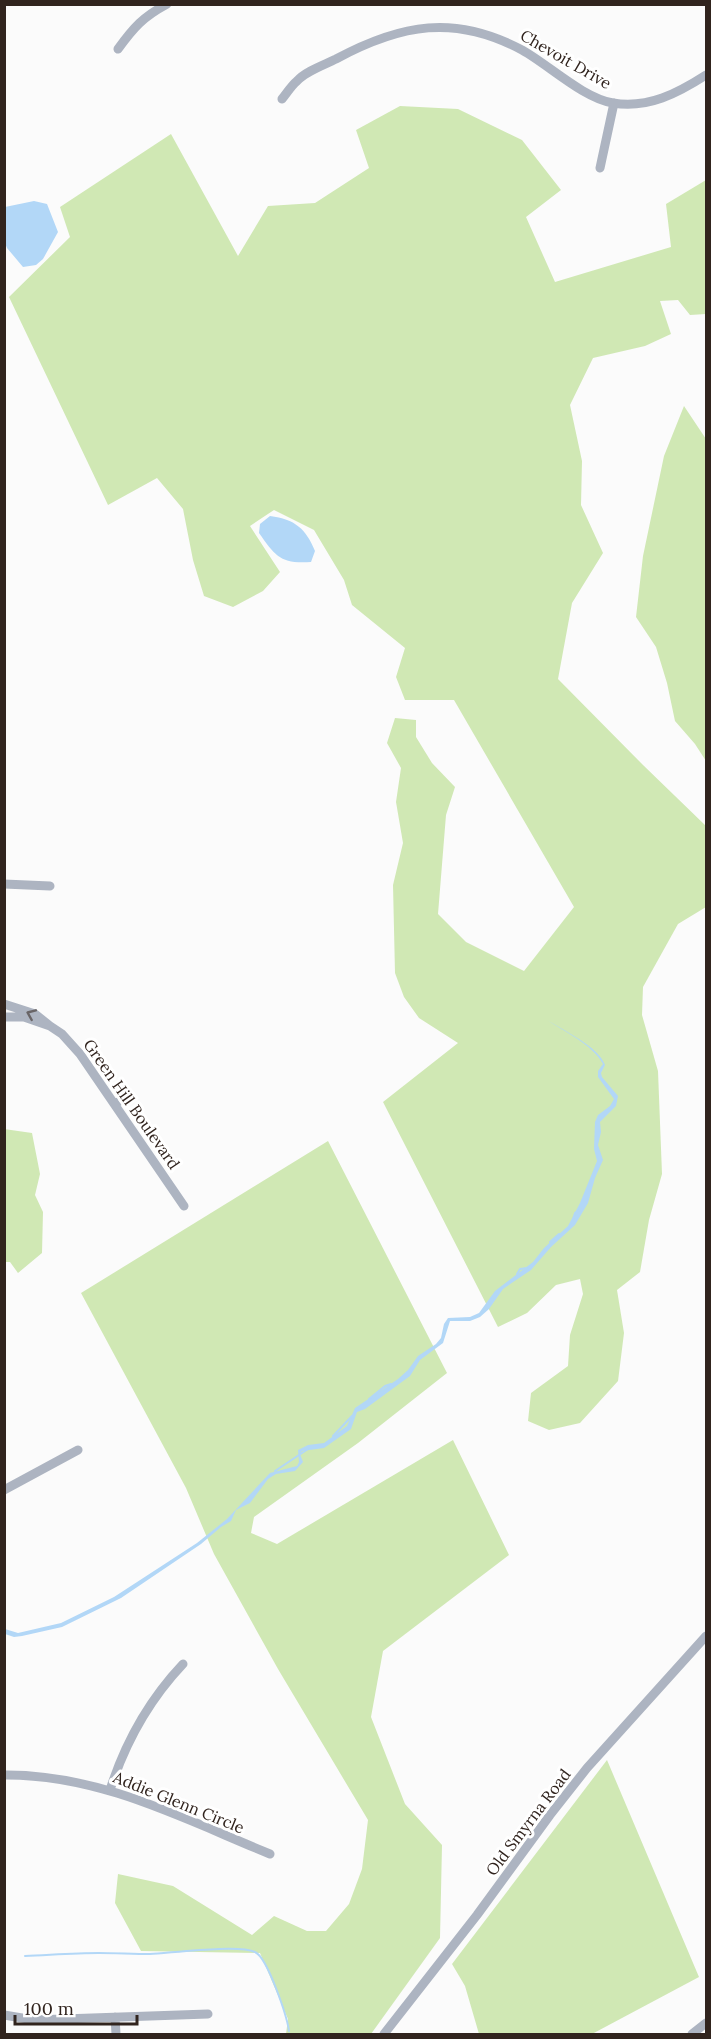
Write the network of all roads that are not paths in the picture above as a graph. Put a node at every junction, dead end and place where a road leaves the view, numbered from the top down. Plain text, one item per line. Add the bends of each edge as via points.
1 (167, 4) edge
2 (118, 49) dead end
3 (706, 75) edge
4 (282, 99) dead end
5 (614, 103) junction
6 (600, 168) dead end
7 (4, 884) edge
8 (50, 886) dead end
9 (4, 1004) edge
10 (4, 1017) edge
11 (50, 1026) junction
12 (126, 1097) dead end
13 (115, 1104) junction
14 (184, 1206) dead end
15 (78, 1450) dead end
16 (4, 1490) edge
17 (706, 1636) edge
18 (183, 1664) dead end
19 (4, 1775) edge
20 (110, 1790) junction
21 (270, 1854) dead end
22 (4, 2014) edge
23 (208, 2014) dead end
24 (115, 2017) junction
25 (706, 2023) edge
26 (116, 2034) edge
27 (384, 2034) edge
28 (692, 2034) edge

1 - 2 street via 135,25
3 - 5 street, Chevoit Drive via 661,99
4 - 5 street, Chevoit Drive via 298,80 356,48 390,34 440,27 472,30 499,39 590,94
5 - 6 street
7 - 8 street
11 -> 9 street, Green Hill Boulevard via 34,1014
10 - 11 street, Green Hill Boulevard via 24,1017
11 - 13 street, Green Hill Boulevard via 73,1045
12 - 13 street
13 - 14 street, Green Hill Boulevard
15 - 16 street
17 - 27 street, Old Smyrna Road via 587,1768
18 - 20 street via 163,1686 139,1724
19 - 20 street, Addie Glenn Circle via 56,1778
20 - 21 street, Addie Glenn Circle
22 - 24 street via 34,2020
23 - 24 street
24 - 26 street
25 - 28 street

